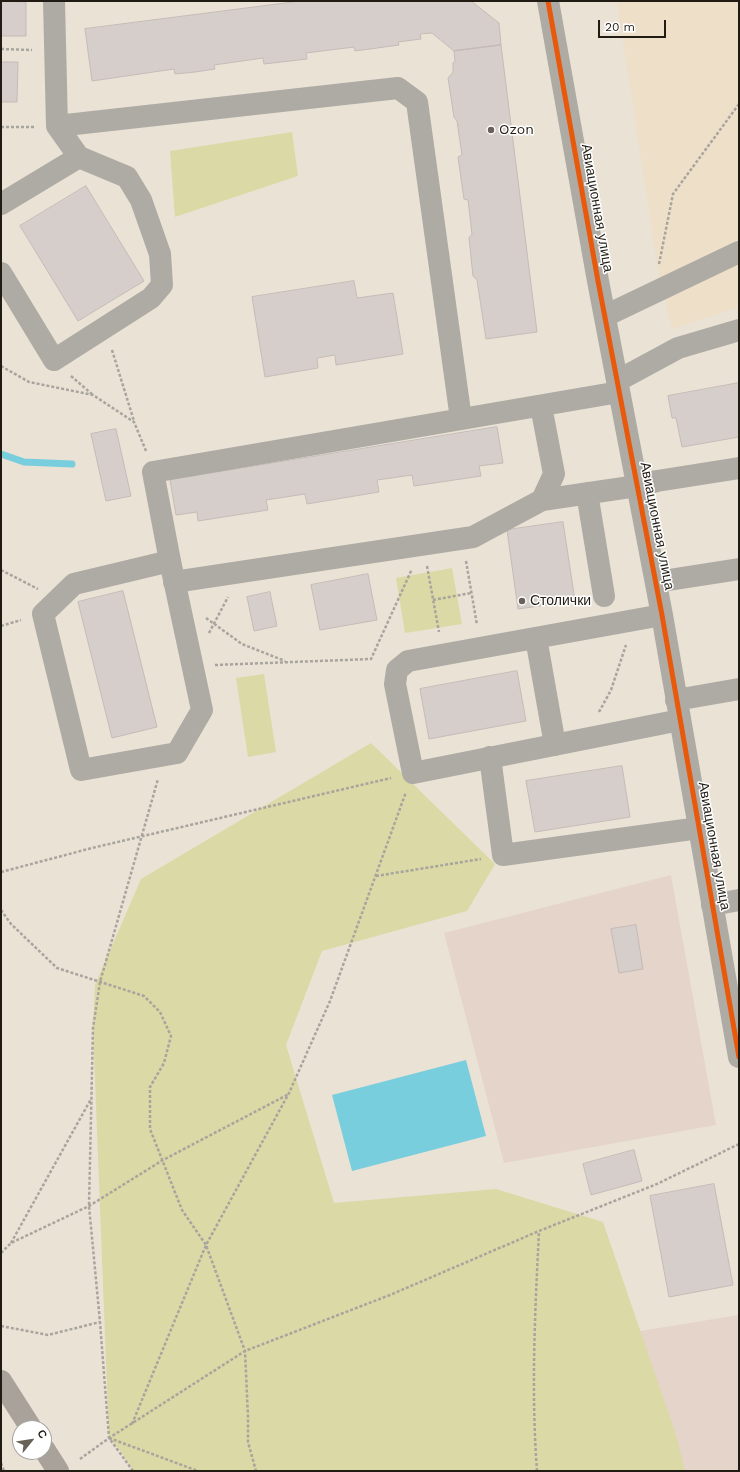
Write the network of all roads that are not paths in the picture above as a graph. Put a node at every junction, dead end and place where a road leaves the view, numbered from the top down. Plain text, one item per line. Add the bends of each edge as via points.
1 (54, 1) edge
2 (548, 1) edge
3 (57, 126) junction
4 (80, 157) junction
5 (1, 204) edge
6 (739, 252) edge
7 (1, 273) edge
8 (605, 316) junction
9 (739, 330) edge
10 (618, 387) junction
11 (541, 406) junction
12 (461, 419) junction
13 (739, 468) edge
14 (637, 486) junction
15 (587, 494) junction
16 (542, 500) junction
17 (170, 561) junction
18 (739, 569) edge
19 (656, 582) junction
20 (176, 590) junction
21 (604, 596) dead end
22 (662, 615) junction
23 (536, 638) junction
24 (739, 689) edge
25 (678, 710) junction
26 (555, 745) junction
27 (490, 757) junction
28 (699, 828) junction
29 (739, 900) edge
30 (712, 905) junction
31 (738, 1048) edge
32 (1, 1381) edge
33 (26, 1420) edge
34 (51, 1460) edge
35 (58, 1471) edge

1 - 3 street
2 - 8 street, Авиационная улица
3 - 4 street
3 - 12 street via 398,88 417,102
4 - 5 street
4 - 7 street via 127,177 141,200 160,254 162,285 151,298 54,360
6 - 8 street
8 - 10 street, Авиационная улица
9 - 10 street via 678,348
10 - 11 street
10 - 14 street, Авиационная улица
11 - 12 street
11 - 16 street via 554,474
12 - 17 street via 153,472
13 - 14 street
14 - 15 street
14 - 19 street, Авиационная улица
15 - 16 street
15 - 21 street
16 - 20 street via 473,537 240,572
17 - 20 street
17 - 20 street via 74,584 43,614 81,770 177,753 202,710
18 - 19 street
19 - 22 street, Авиационная улица
22 - 23 street
22 - 25 street, Авиационная улица
23 - 26 street
23 - 27 street via 408,661 397,670 395,684 413,773
24 - 25 street
25 - 26 street
25 - 28 street, Авиационная улица
26 - 27 street
27 - 28 street via 504,855
28 - 30 street, Авиационная улица
29 - 30 street
30 - 31 street, Авиационная улица
32 - 33 main road
34 - 35 main road

